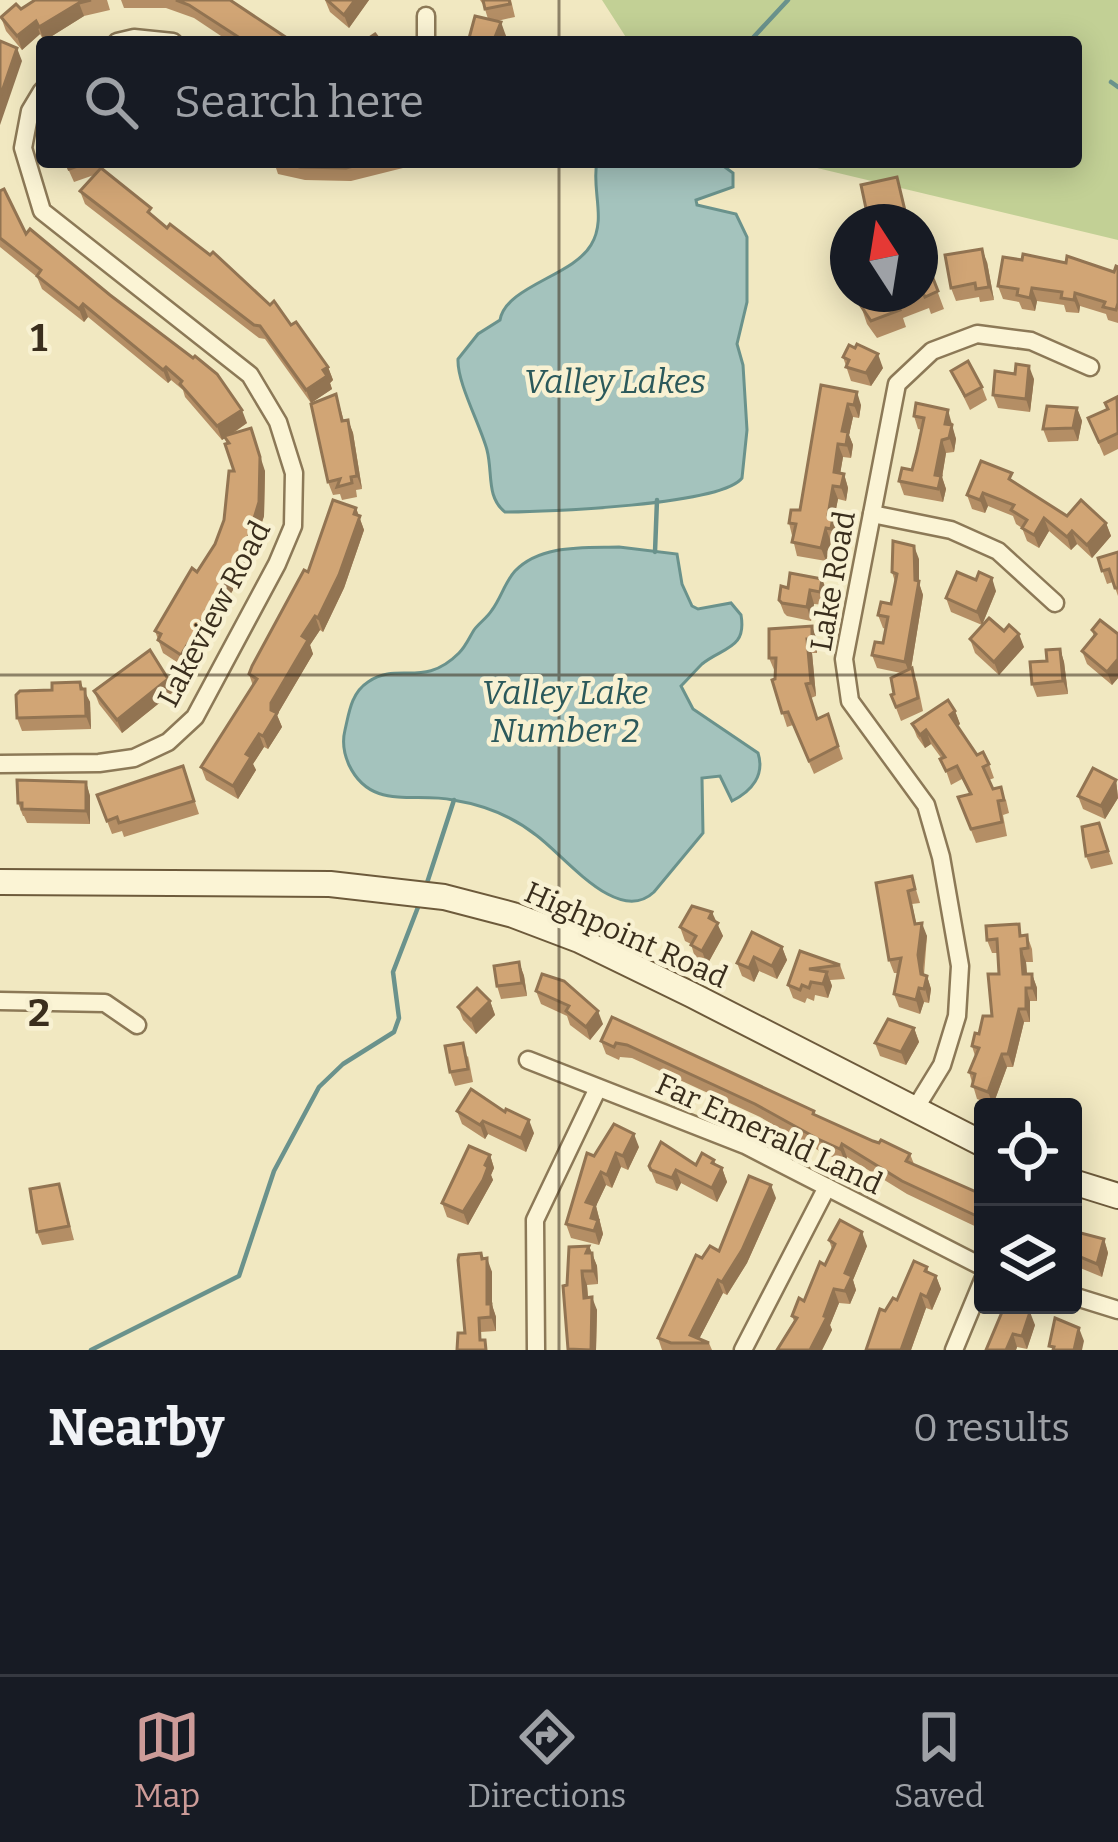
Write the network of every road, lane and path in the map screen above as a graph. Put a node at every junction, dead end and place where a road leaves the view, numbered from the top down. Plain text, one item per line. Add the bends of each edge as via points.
1 (426, 16) dead end
2 (426, 36) edge
3 (36, 101) edge
4 (1090, 367) dead end
5 (872, 514) junction
6 (1054, 603) dead end
7 (0, 764) edge
8 (0, 882) edge
9 (0, 1001) edge
10 (137, 1024) dead end
11 (529, 1060) dead end
12 (598, 1088) junction
13 (915, 1109) junction
14 (974, 1139) edge
15 (1082, 1185) edge
16 (826, 1187) junction
17 (1118, 1196) edge
18 (974, 1262) edge
19 (1082, 1299) edge
20 (974, 1301) edge
21 (1118, 1310) edge
22 (536, 1350) edge
23 (743, 1350) edge
24 (953, 1350) edge

1 - 2 street
3 - 7 street, Lakeview Road via 23,148 42,211 250,375 278,422 293,473 293,526 195,717 168,742 99,763
4 - 5 street, Lake Road via 1031,340 977,334 932,351 897,384
5 - 6 street via 951,530 998,551
5 - 13 street, Lake Road via 844,659 850,701 926,805 960,966 958,1016 942,1065
8 - 13 street, Highpoint Road via 330,884 444,897 579,940
9 - 10 street via 105,1003
11 - 12 street, Far Emerald Land
12 - 16 street, Far Emerald Land via 745,1145
12 - 22 street via 535,1220
13 - 14 street, Highpoint Road
15 - 17 street
16 - 18 street, Far Emerald Land
16 - 23 street
19 - 21 street
20 - 24 street

